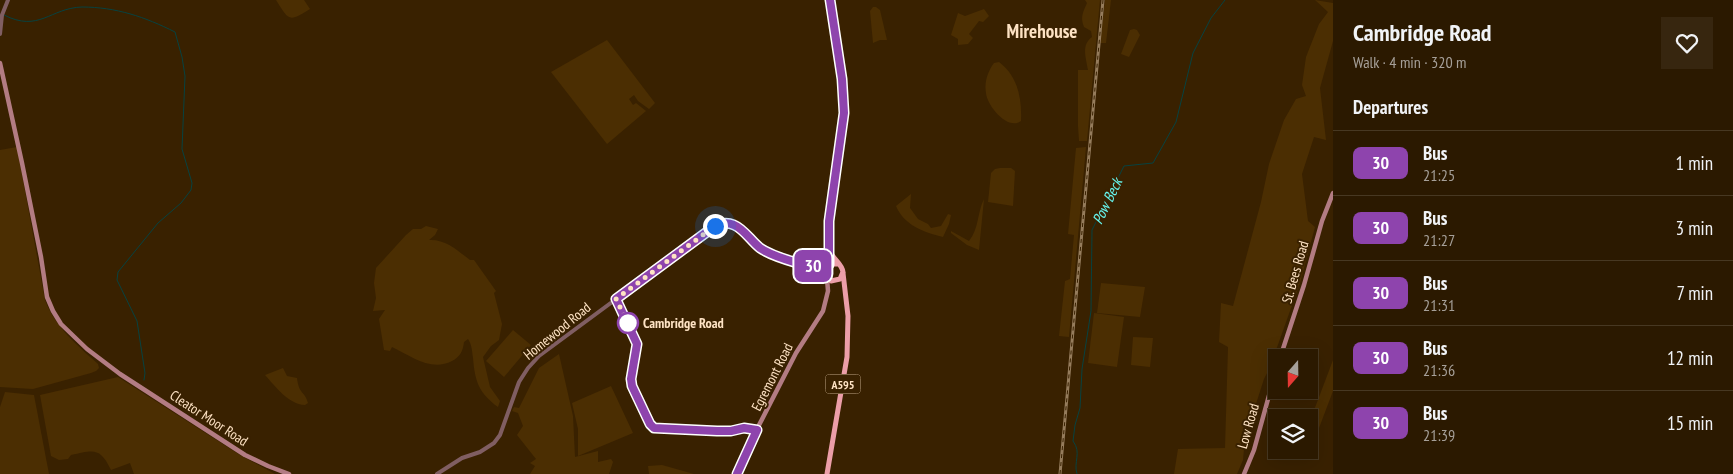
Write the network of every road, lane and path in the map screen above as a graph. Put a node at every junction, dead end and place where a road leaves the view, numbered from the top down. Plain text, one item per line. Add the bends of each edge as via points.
1 (8, 0) edge
2 (830, 0) edge
3 (0, 34) edge
4 (0, 63) edge
5 (1333, 193) edge
6 (830, 248) junction
7 (838, 264) junction
8 (828, 266) junction
9 (816, 268) junction
10 (843, 274) junction
11 (826, 277) junction
12 (836, 281) junction
13 (828, 291) junction
14 (845, 293) junction
15 (1283, 349) edge
16 (1268, 399) edge
17 (290, 474) edge
18 (437, 474) edge
19 (737, 474) edge
20 (827, 474) edge
21 (1244, 474) edge

1 - 3 street
2 - 6 highway, A595 via 844,113 829,221
4 - 17 main road, Cleator Moor Road via 24,169 47,296 61,324 120,374 245,455
5 - 15 main road, St. Bees Road
6 - 7 highway, A595
6 - 8 highway, A595
7 - 8 highway
7 - 10 highway, A595 via 843,268
8 - 9 street
8 - 11 highway, A595
9 - 11 street
9 - 18 street, Homewood Road via 765,251 735,225 718,225 539,356 520,382 494,443
10 - 12 highway
10 - 14 highway, A595
11 - 12 highway
11 - 13 main road
12 - 13 main road
12 - 14 highway, A595
13 - 19 main road, Egremont Road via 823,311 796,353
14 - 20 highway, A595 via 849,336 847,357
16 - 21 main road, Low Road

